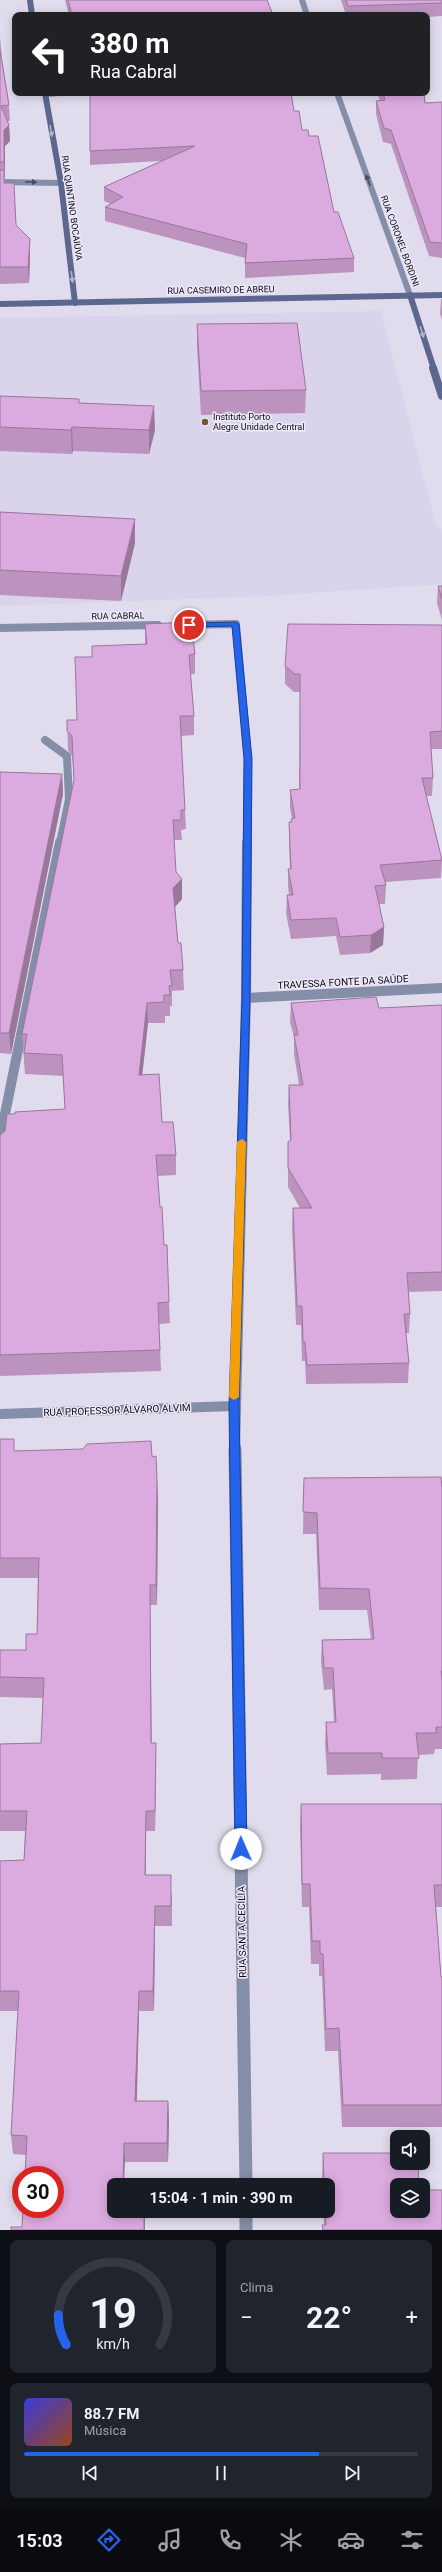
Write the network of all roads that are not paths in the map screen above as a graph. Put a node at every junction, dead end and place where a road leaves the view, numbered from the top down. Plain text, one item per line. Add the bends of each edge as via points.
1 (30, 0) edge
2 (302, 0) edge
3 (32, 12) edge
4 (306, 12) edge
5 (46, 96) edge
6 (338, 96) edge
7 (0, 182) edge
8 (61, 183) junction
9 (410, 295) junction
10 (442, 295) edge
11 (74, 302) junction
12 (0, 304) edge
13 (442, 396) edge
14 (236, 624) joint
15 (0, 628) edge
16 (45, 740) dead end
17 (442, 988) edge
18 (246, 998) junction
19 (0, 1151) edge
20 (234, 1406) junction
21 (0, 1414) edge
22 (246, 2178) edge
23 (246, 2218) edge
24 (246, 2230) edge

1 - 3 street
2 - 4 street
5 -> 8 street, RUA QUINTINO BOCAIÚVA
9 -> 6 street, RUA CORONEL BORDINI
7 -> 8 street
8 -> 11 street, RUA QUINTINO BOCAIÚVA
9 - 10 street, RUA CASEMIRO DE ABREU
9 - 11 street, RUA CASEMIRO DE ABREU
9 -> 13 street, RUA CORONEL BORDINI
11 - 12 street, RUA CASEMIRO DE ABREU
14 - 15 street, RUA CABRAL
14 - 18 street, RUA SANTA CECÍLIA via 248,759
16 - 19 street via 67,756 68,799 4,1119
17 - 18 street, TRAVESSA FONTE DA SAÚDE
18 - 20 street, RUA SANTA CECÍLIA
20 - 21 street, RUA PROFESSOR ÁLVARO ALVIM
20 - 22 street, RUA SANTA CECÍLIA
23 - 24 street

